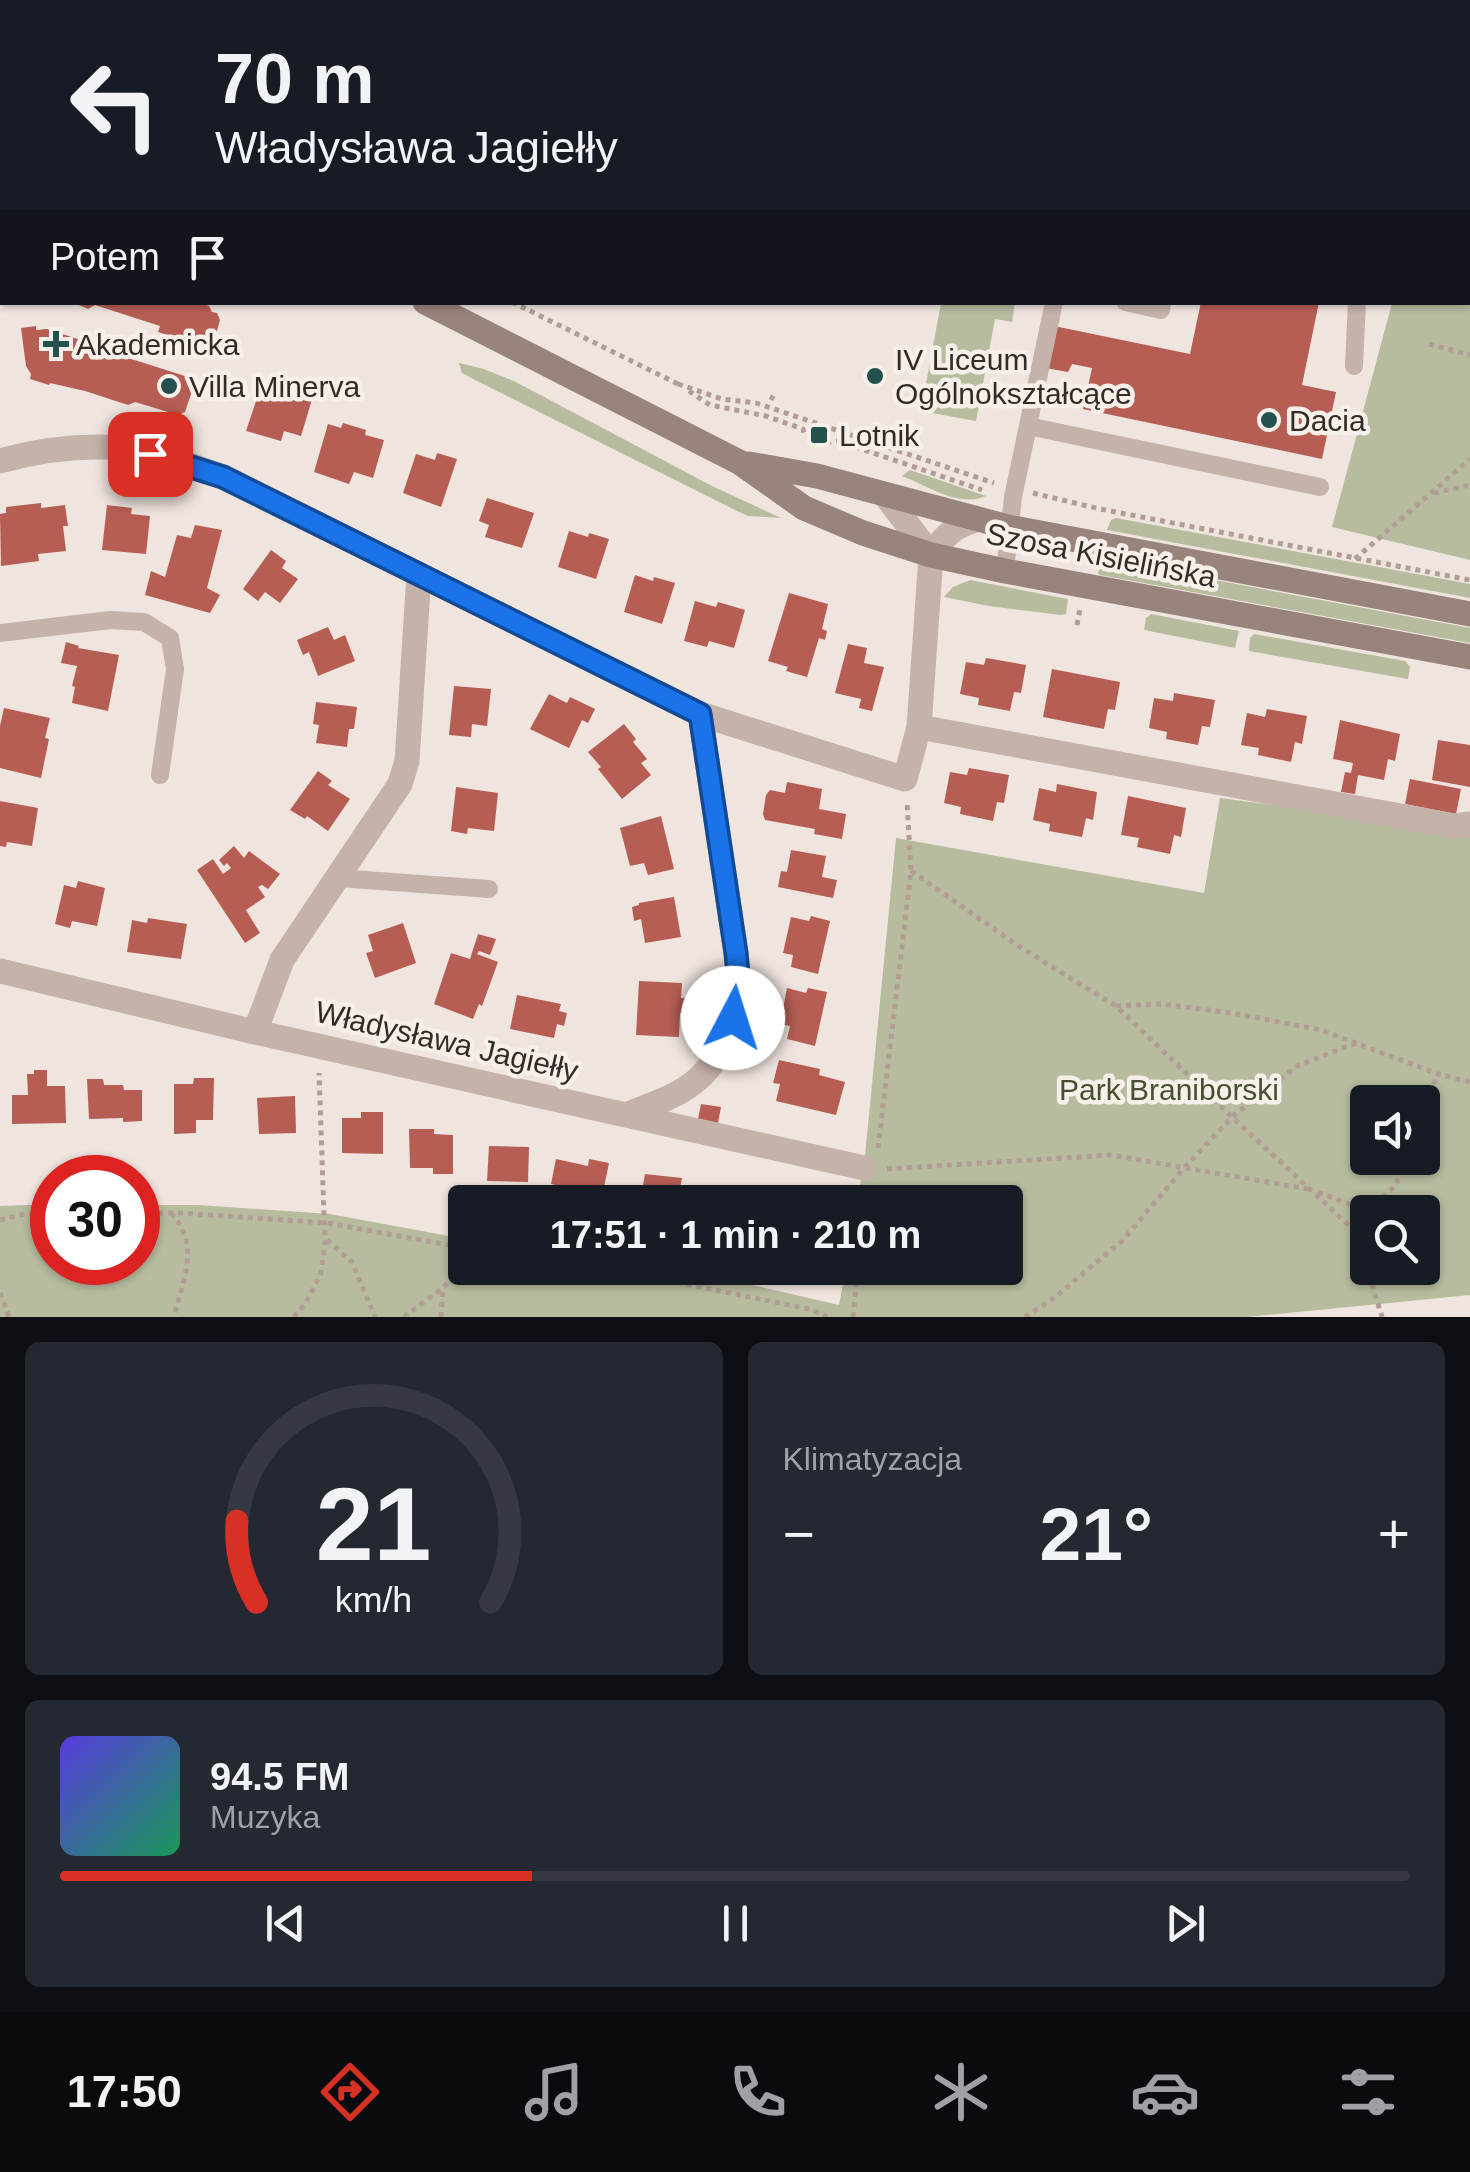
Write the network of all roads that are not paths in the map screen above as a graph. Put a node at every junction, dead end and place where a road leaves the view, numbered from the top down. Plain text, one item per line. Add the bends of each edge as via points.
1 (432, 305) edge
2 (1053, 305) edge
3 (1138, 305) edge
4 (1162, 305) edge
5 (1358, 305) edge
6 (1354, 366) dead end
7 (1028, 426) junction
8 (0, 461) edge
9 (739, 462) junction
10 (1320, 488) dead end
11 (885, 495) junction
12 (978, 519) junction
13 (1008, 527) junction
14 (931, 555) junction
15 (1005, 571) junction
16 (419, 574) junction
17 (1470, 614) edge
18 (0, 633) edge
19 (1470, 658) edge
20 (700, 714) junction
21 (919, 727) junction
22 (160, 775) dead end
23 (1470, 824) edge
24 (338, 878) junction
25 (489, 889) dead end
26 (0, 971) edge
27 (254, 1032) junction
28 (626, 1114) junction
29 (868, 1169) road end

1 - 9 street, Szosa Kisielińska
2 - 7 lane
3 - 4 lane
5 - 6 lane
7 - 10 lane
7 - 13 lane
8 - 16 street via 83,448 128,448 173,460 223,477
9 - 11 street, Szosa Kisielińska
9 - 14 street, Szosa Kisielińska via 804,508
11 - 12 street, Szosa Kisielińska
11 - 14 street
12 - 13 street, Szosa Kisielińska
12 - 14 street via 959,524
13 - 15 lane
13 - 17 street, Szosa Kisielińska
14 - 15 street, Szosa Kisielińska
14 - 21 street
15 - 19 street, Szosa Kisielińska
16 - 20 street
16 - 24 street via 407,761 400,784
18 - 22 lane via 110,620 144,622 170,638 176,669
20 - 21 street via 905,779
20 - 28 street via 736,953 733,1018 698,1079
21 - 23 street
24 - 25 lane
24 - 27 street via 282,960
26 - 27 street, Władysława Jagiełły
27 - 28 street, Władysława Jagiełły
28 - 29 street, Władysława Jagiełły

